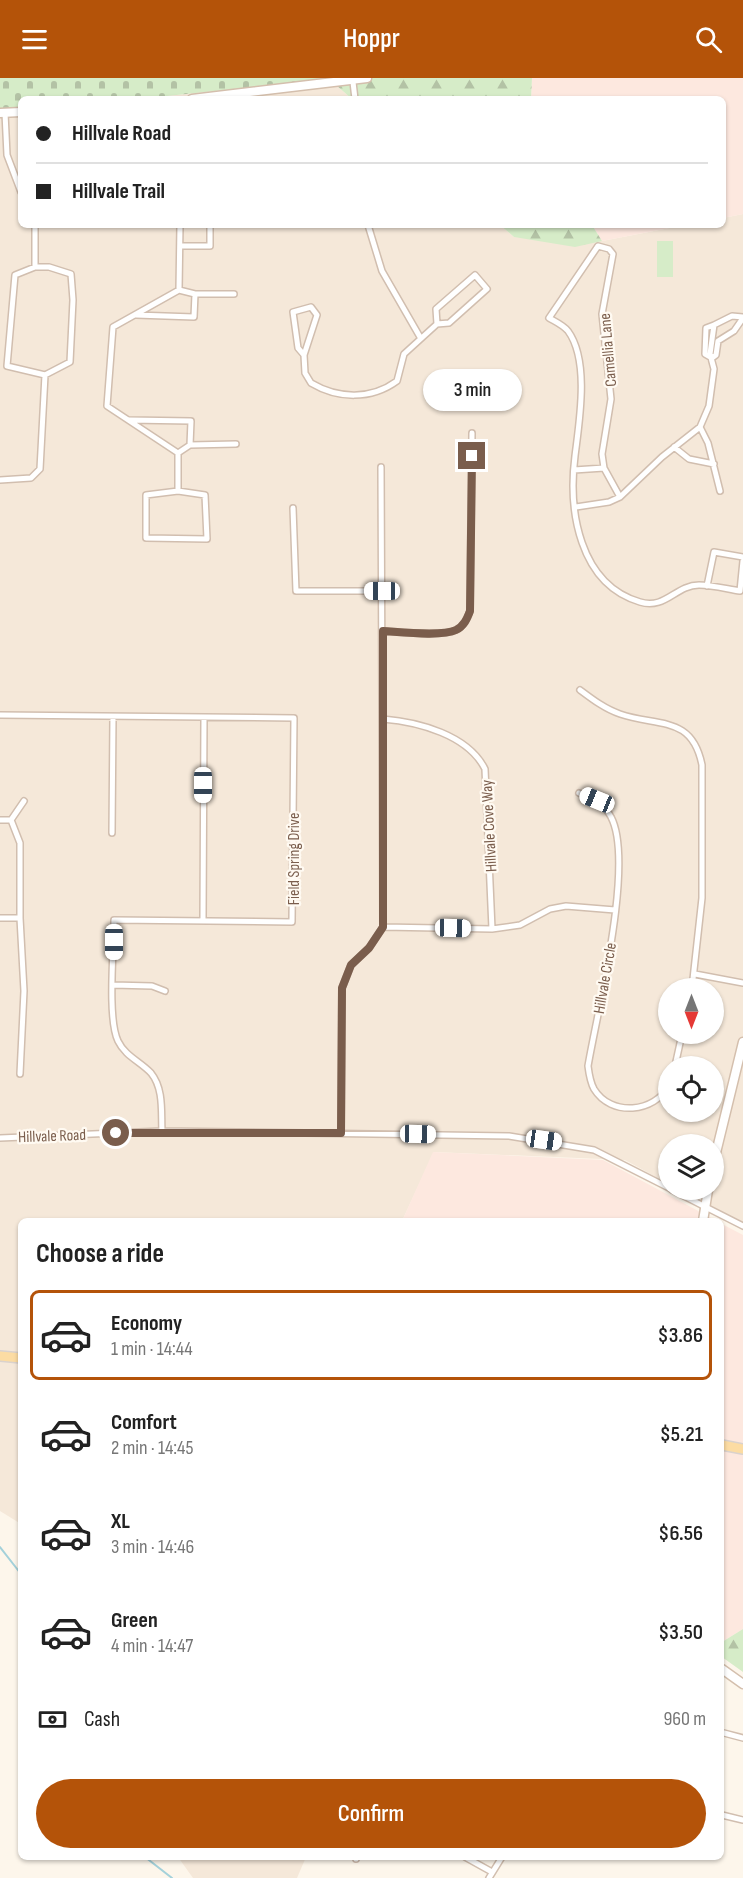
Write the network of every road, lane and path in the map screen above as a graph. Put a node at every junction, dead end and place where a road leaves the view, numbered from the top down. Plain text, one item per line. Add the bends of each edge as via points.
1 (367, 78) edge
2 (353, 81) junction
3 (219, 96) edge
4 (355, 96) edge
5 (18, 112) edge
6 (2, 113) edge
7 (18, 184) edge
8 (35, 228) edge
9 (180, 228) edge
10 (210, 228) edge
11 (370, 228) edge
12 (180, 246) junction
13 (36, 267) junction
14 (179, 290) junction
15 (195, 294) junction
16 (234, 294) dead end
17 (135, 315) junction
18 (743, 318) edge
19 (437, 324) junction
20 (420, 337) junction
21 (711, 340) junction
22 (304, 356) junction
23 (7, 366) junction
24 (0, 369) edge
25 (45, 375) junction
26 (127, 420) junction
27 (700, 427) junction
28 (472, 433) dead end
29 (236, 444) dead end
30 (190, 445) junction
31 (674, 447) junction
32 (178, 453) junction
33 (714, 464) junction
34 (381, 467) dead end
35 (604, 468) junction
36 (574, 470) junction
37 (0, 480) edge
38 (720, 490) dead end
39 (177, 491) junction
40 (620, 497) junction
41 (576, 507) junction
42 (293, 508) dead end
43 (743, 559) edge
44 (707, 586) junction
45 (382, 591) junction
46 (383, 631) junction
47 (580, 690) dead end
48 (0, 715) edge
49 (113, 717) junction
50 (204, 718) junction
51 (383, 719) junction
52 (579, 793) dead end
53 (24, 801) dead end
54 (0, 820) edge
55 (11, 820) junction
56 (112, 833) dead end
57 (615, 910) junction
58 (0, 918) edge
59 (20, 918) junction
60 (203, 920) junction
61 (383, 927) junction
62 (492, 929) junction
63 (696, 974) junction
64 (695, 978) edge
65 (743, 983) edge
66 (113, 985) junction
67 (165, 991) dead end
68 (743, 1042) edge
69 (20, 1074) dead end
70 (658, 1099) edge
71 (162, 1131) junction
72 (341, 1133) junction
73 (721, 1134) edge
74 (0, 1138) edge
75 (658, 1183) edge
76 (695, 1200) edge
77 (707, 1200) edge
78 (706, 1205) junction
79 (704, 1218) edge
80 (743, 1226) edge
81 (0, 1356) edge
82 (18, 1358) edge
83 (724, 1445) edge
84 (743, 1449) edge
85 (724, 1670) edge
86 (743, 1684) edge
87 (724, 1732) dead end
88 (743, 1738) edge
89 (724, 1815) edge
90 (743, 1820) edge
91 (469, 1860) edge
92 (500, 1860) edge
93 (490, 1875) edge

1 - 2 main road
2 - 3 main road
2 - 4 street
5 - 6 main road
6 - 7 street via 7,155
8 - 13 street
9 - 12 street
10 - 12 street via 210,246
11 - 20 street via 382,271
12 - 14 street
13 - 23 street via 15,275
13 - 25 street via 71,274 70,362
14 - 15 street
14 - 17 street
15 - 16 street
15 - 17 street via 194,317
17 - 26 street via 113,327 107,382 107,406
18 - 21 street via 734,331
18 - 21 street via 732,316 714,326
19 - 19 street via 436,309 475,275 487,289 449,323
19 - 20 street
20 - 22 street via 404,354 397,381 386,389 360,396 330,393 311,383 305,373
21 - 27 street via 714,369 709,406
22 - 22 street via 317,315 311,307 293,312 298,348
23 - 24 street
23 - 25 street
25 - 37 street via 40,468 31,478
26 - 30 street via 191,421
26 - 32 street
27 - 31 street
27 - 33 street
28 - 46 street via 470,611 465,623 455,631 441,633
29 - 30 street
30 - 32 street
31 - 33 street via 689,459
31 - 40 street
32 - 39 street
33 - 38 street
34 - 45 street
35 - 36 street
35 - 36 street, Camellia Lane via 602,454 611,399 602,314 613,254 598,246 549,318 568,332 580,372 581,409
35 - 40 street, Camellia Lane
36 - 41 street, Camellia Lane
39 - 39 street via 146,495 146,538 207,538 205,495
40 - 41 street
41 - 44 street, Camellia Lane via 584,551 594,569 614,589 650,604 668,600 690,587
42 - 45 street via 296,591
43 - 44 street, Camellia Lane via 714,552
43 - 44 street, Camellia Lane via 740,591
45 - 46 street
46 - 51 street
47 - 63 street via 612,711 682,729 699,751 703,874
48 - 49 street, Field Spring Drive
49 - 50 street, Field Spring Drive
49 - 56 street
50 - 60 street
50 - 60 street, Field Spring Drive via 294,718 294,730 292,922
51 - 61 street
51 - 62 street, Hillvale Cove Way via 466,745 485,769
52 - 57 street, Hillvale Circle via 605,808 616,830
53 - 55 street
54 - 55 street
55 - 59 street via 20,843
57 - 62 street via 566,906 550,909 520,925
57 - 70 street, Hillvale Circle via 588,1066 590,1080 603,1099 625,1108 648,1106
58 - 59 street
59 - 69 street via 24,982
60 - 66 street, Field Spring Drive via 114,920
61 - 62 street
61 - 72 street via 351,965 342,988
63 - 64 street
63 - 65 street
66 - 67 street via 152,986
66 - 71 street, Field Spring Drive via 113,1023 118,1041 150,1073 160,1089
68 - 73 main road
71 - 72 street, Hillvale Road
71 - 74 street, Hillvale Road
72 - 75 street, Hillvale Road via 509,1136 562,1143 594,1150
76 - 78 street, Hillvale Road
77 - 78 main road
78 - 79 main road
78 - 80 street, Hillvale Road
81 - 82 main road
83 - 84 main road
85 - 86 main road
87 - 88 street
89 - 90 street
91 - 93 street
92 - 93 street

